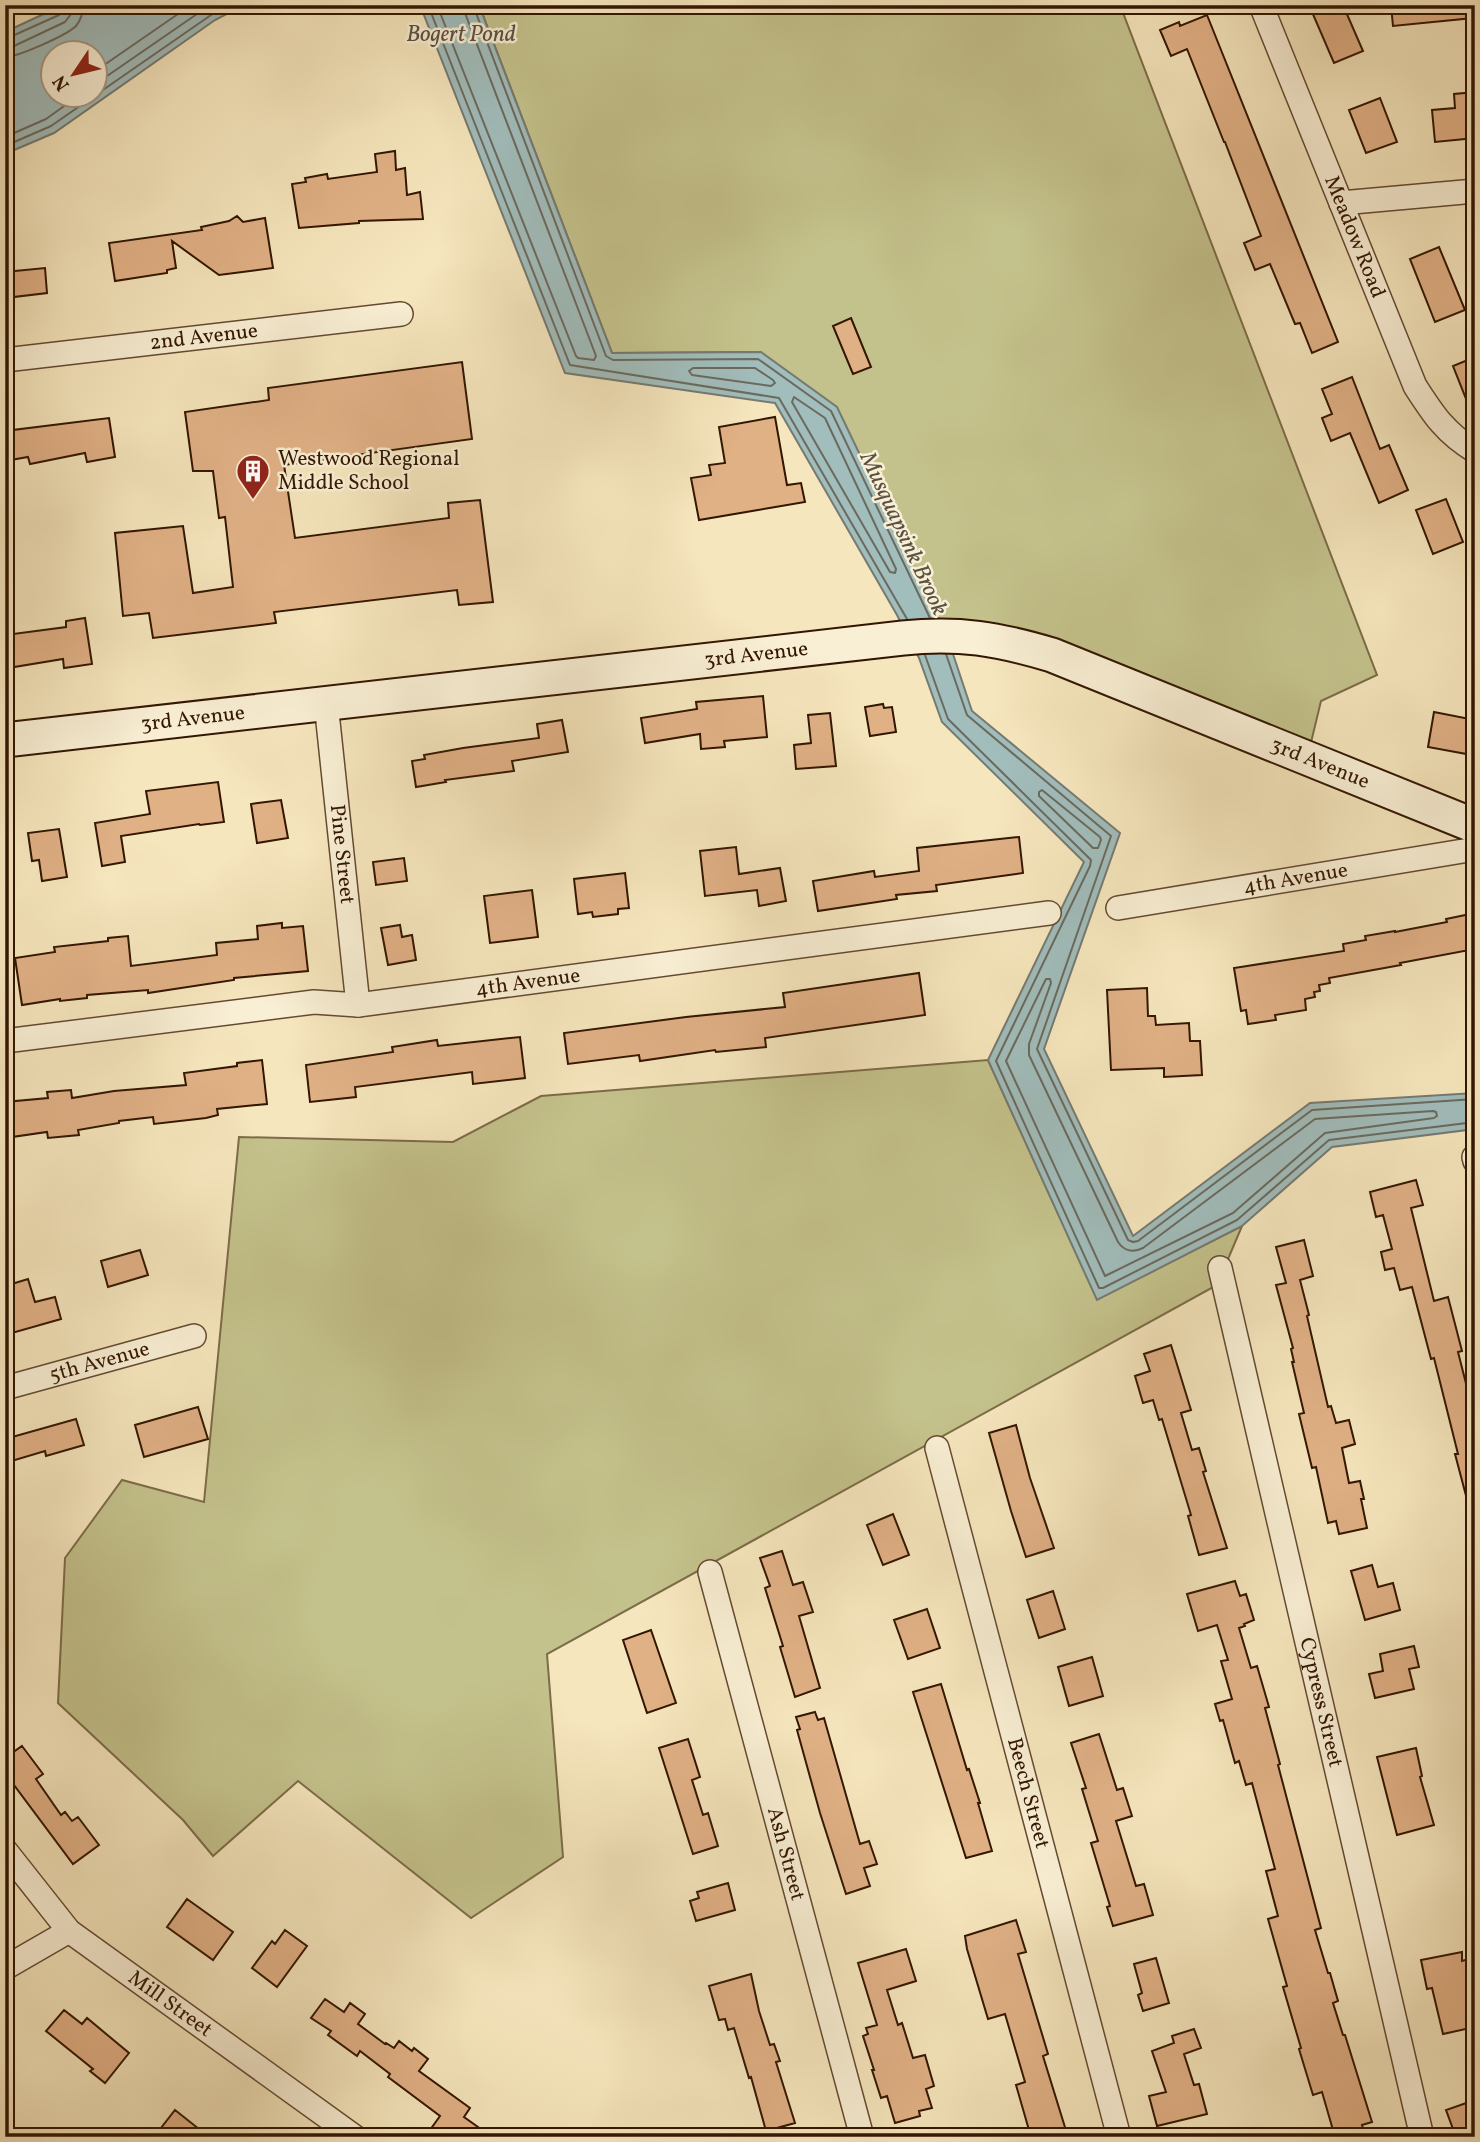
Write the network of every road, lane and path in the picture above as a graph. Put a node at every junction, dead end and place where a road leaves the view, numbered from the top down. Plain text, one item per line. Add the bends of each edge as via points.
1 (1261, 5) edge
2 (1475, 191) edge
3 (1341, 203) junction
4 (401, 314) dead end
5 (5, 360) edge
6 (1475, 451) edge
7 (326, 703) junction
8 (5, 740) edge
9 (1475, 826) edge
10 (1475, 849) edge
11 (1118, 908) dead end
12 (1049, 913) dead end
13 (358, 1005) junction
14 (5, 1041) edge
15 (1220, 1268) dead end
16 (194, 1336) dead end
17 (5, 1388) edge
18 (937, 1448) dead end
19 (710, 1572) dead end
20 (5, 1850) edge
21 (69, 1931) junction
22 (5, 1968) edge
23 (355, 2137) edge
24 (862, 2137) edge
25 (1119, 2137) edge
26 (1422, 2137) edge

1 - 3 street, Meadow Road
2 - 3 street
3 - 6 street, Meadow Road via 1415,386 1436,419
4 - 5 street, 2nd Avenue
7 - 8 main road, 3rd Avenue
7 - 9 main road, 3rd Avenue via 946,635 1007,642 1052,655
7 - 13 street, Pine Street
10 - 11 street, 4th Avenue
12 - 13 street, 4th Avenue
13 - 14 street, 4th Avenue via 314,1002
15 - 26 street, Cypress Street
16 - 17 street, 5th Avenue
18 - 25 street, Beech Street
19 - 24 street, Ash Street
20 - 21 street, Mill Street
21 - 22 street
21 - 23 street, Mill Street

